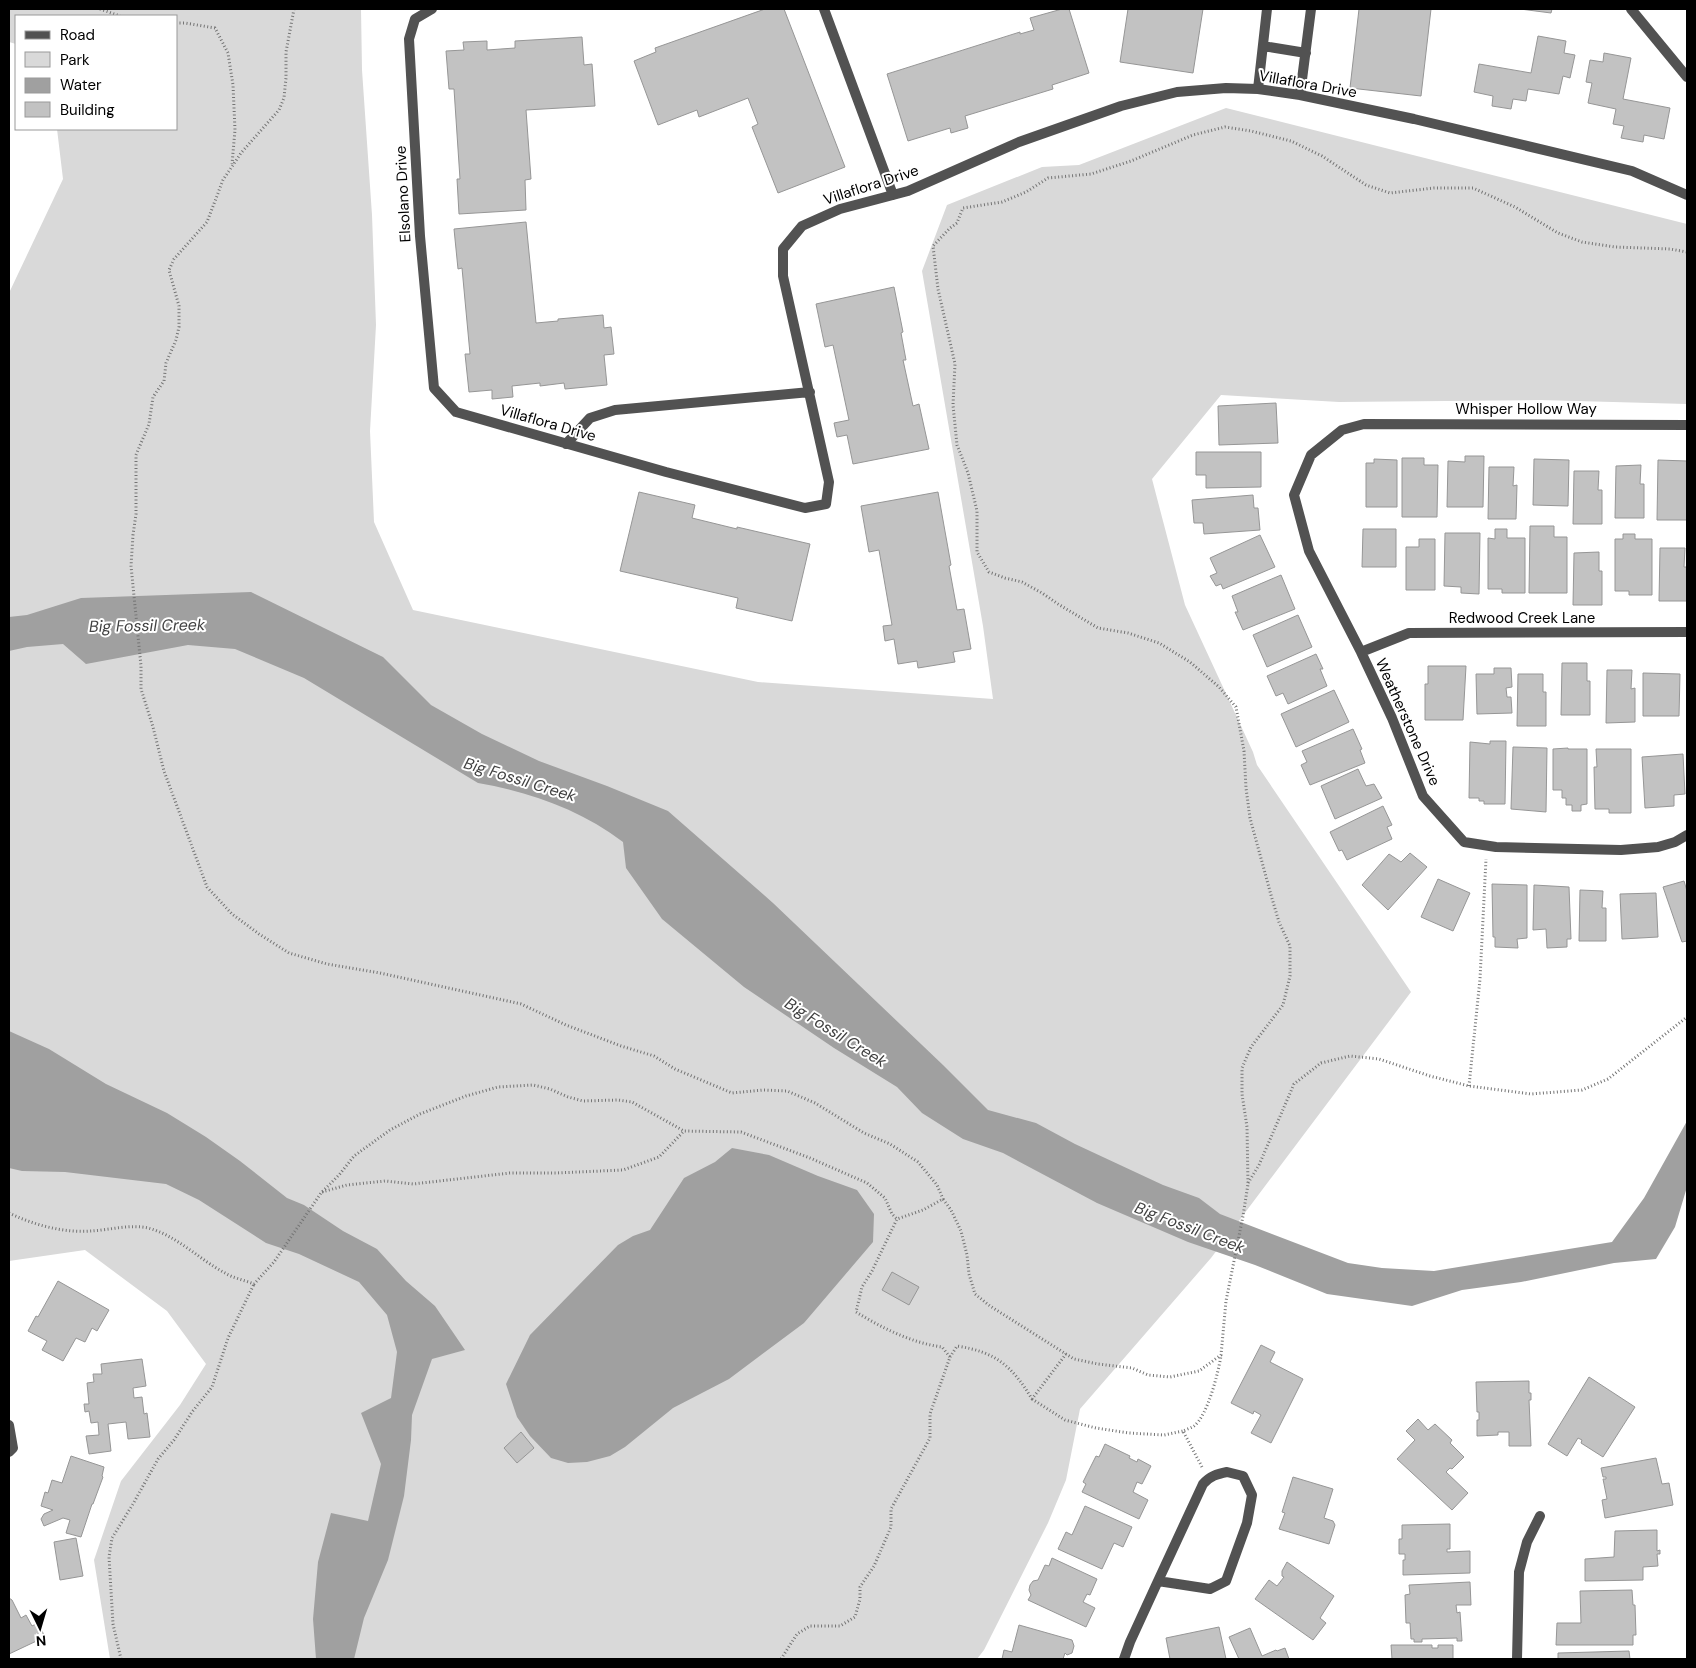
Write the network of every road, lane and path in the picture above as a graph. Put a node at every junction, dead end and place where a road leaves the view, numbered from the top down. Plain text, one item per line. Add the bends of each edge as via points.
1 (100, 9) edge
2 (294, 9) edge
3 (432, 9) edge
4 (824, 9) edge
5 (1267, 9) edge
6 (1311, 9) edge
7 (1631, 9) edge
8 (117, 15) edge
9 (178, 23) edge
10 (1263, 46) junction
11 (1306, 53) junction
12 (1687, 76) edge
13 (1258, 89) junction
14 (1300, 95) junction
15 (232, 166) junction
16 (893, 195) junction
17 (1687, 195) edge
18 (1687, 252) edge
19 (434, 388) joint
20 (810, 392) junction
21 (1364, 424) joint
22 (1687, 425) edge
23 (566, 444) junction
24 (1687, 632) edge
25 (1361, 652) junction
26 (1687, 835) edge
27 (1487, 846) junction
28 (1687, 1017) edge
29 (1469, 1086) junction
30 (684, 1131) junction
31 (1248, 1184) junction
32 (321, 1193) junction
33 (943, 1199) junction
34 (9, 1213) edge
35 (897, 1220) junction
36 (254, 1284) junction
37 (1066, 1354) junction
38 (1221, 1355) junction
39 (950, 1357) junction
40 (1032, 1399) junction
41 (9, 1425) edge
42 (1183, 1431) junction
43 (9, 1452) edge
44 (1208, 1478) junction
45 (1540, 1516) dead end
46 (1158, 1582) junction
47 (121, 1659) edge
48 (782, 1659) edge
49 (1124, 1659) edge
50 (1517, 1659) edge

1 - 8 path
2 - 15 path via 286,52 284,98 279,110
3 - 19 street, Elsolano Drive via 415,19 409,39 420,236
4 - 16 street
5 - 10 street
6 - 11 street
7 - 12 street
9 - 15 path via 215,28 228,53 235,130
10 - 11 street
10 - 13 street
11 - 14 street
13 - 14 street, Villaflora Drive
13 - 16 street, Villaflora Drive via 1176,92 1121,106 1019,142
14 - 17 street, Villaflora Drive via 1632,171
15 - 33 path via 223,180 207,222 174,259 169,270 179,306 180,326 166,363 164,380 153,397 149,424 136,455 136,514 131,566 141,689 164,771 207,887 232,914 289,953 327,964 521,1004 566,1025 654,1056 675,1070 732,1093 787,1091 815,1103 864,1134 890,1144 918,1162 937,1185
16 - 20 street, Villaflora Drive via 840,209 802,226 783,248 783,276
18 - 31 path via 1582,242 1558,233 1515,207 1474,188 1390,193 1366,185 1322,156 1291,141 1225,127 1193,135 1091,174 1048,178 1002,202 963,208 957,223 933,246 938,290 955,364 957,445 977,511 977,552 989,572 1042,592 1098,628 1128,632 1159,643 1190,662 1219,687 1236,708 1244,751 1250,818 1279,922 1290,946 1290,976 1283,1005 1251,1047 1242,1068
19 - 23 street, Villaflora Drive via 456,412
20 - 23 street via 615,410 590,418
20 - 23 street, Villaflora Drive via 830,482 826,504 805,508
21 - 22 street, Whisper Hollow Way
21 - 25 street, Weatherstone Drive via 1342,430 1311,455 1294,495 1308,551
24 - 25 street, Redwood Creek Lane via 1409,634
25 - 27 street, Weatherstone Drive via 1424,796 1464,842
26 - 27 street, Weatherstone Drive via 1658,848 1622,850
27 - 29 path via 1480,979
28 - 29 path via 1608,1079 1582,1090 1531,1094
29 - 31 path via 1378,1059 1350,1056 1321,1063 1294,1084
30 - 32 path via 659,1157 623,1170 510,1174 413,1184 378,1182 347,1185
30 - 32 path via 632,1102 583,1101 533,1085 498,1087 420,1114 390,1130 354,1156
30 - 35 path via 741,1132 810,1158 867,1183 885,1198
31 - 38 path via 1226,1301
32 - 36 path via 274,1262
33 - 35 path
33 - 37 path via 962,1231 975,1294
34 - 36 path via 31,1223 58,1229 148,1228 164,1234 225,1274
35 - 39 path via 862,1287 856,1312 909,1338 942,1347
36 - 47 path via 228,1338 212,1387 158,1459 112,1538 109,1557 113,1624
37 - 38 path via 1098,1364 1170,1377 1199,1371
37 - 40 path
38 - 42 path via 1218,1376 1207,1406 1195,1425
39 - 40 path via 957,1346 976,1349 1000,1360
39 - 48 path via 930,1414 930,1438 891,1509 891,1527 878,1558 860,1587 855,1617 840,1626 810,1626 797,1634
40 - 42 path via 1065,1420 1096,1428 1164,1435
41 - 43 street via 13,1448
42 - 44 path
44 - 46 street
44 - 46 street via 1227,1472 1243,1476 1252,1495 1226,1581 1210,1589
45 - 50 street via 1527,1542 1519,1572
46 - 49 street

